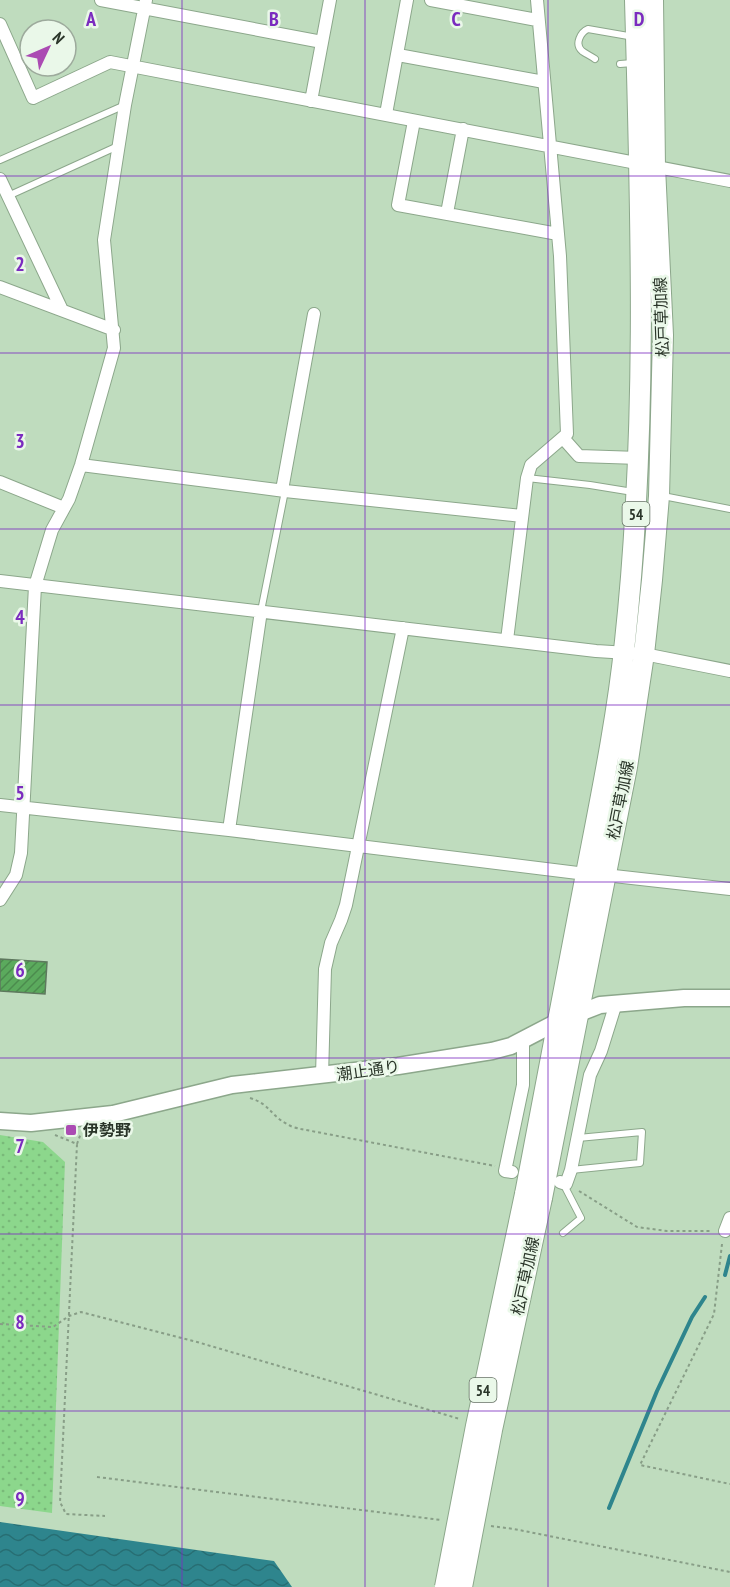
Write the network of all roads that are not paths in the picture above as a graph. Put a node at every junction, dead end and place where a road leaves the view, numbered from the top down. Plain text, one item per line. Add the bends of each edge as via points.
1 (101, 0) edge
2 (330, 0) edge
3 (407, 0) edge
4 (431, 0) edge
5 (537, 0) edge
6 (635, 0) edge
7 (653, 0) edge
8 (145, 4) edge
9 (537, 20) junction
10 (0, 24) edge
11 (636, 37) junction
12 (322, 42) junction
13 (398, 55) junction
14 (596, 59) dead end
15 (134, 66) junction
16 (544, 82) junction
17 (311, 101) junction
18 (125, 105) junction
19 (386, 114) junction
20 (414, 121) junction
21 (463, 129) junction
22 (119, 146) junction
23 (550, 146) junction
24 (0, 160) edge
25 (647, 165) junction
26 (0, 179) edge
27 (730, 180) edge
28 (8, 196) junction
29 (447, 213) junction
30 (558, 234) junction
31 (0, 287) edge
32 (62, 310) junction
33 (314, 314) dead end
34 (114, 330) junction
35 (563, 438) junction
36 (639, 458) junction
37 (81, 465) junction
38 (527, 478) junction
39 (0, 482) edge
40 (284, 491) junction
41 (638, 493) junction
42 (659, 495) junction
43 (64, 508) junction
44 (730, 509) edge
45 (522, 516) junction
46 (0, 581) edge
47 (35, 586) junction
48 (261, 611) junction
49 (403, 628) junction
50 (507, 640) junction
51 (624, 652) junction
52 (644, 654) junction
53 (730, 671) edge
54 (0, 805) edge
55 (24, 808) junction
56 (229, 830) junction
57 (358, 846) junction
58 (596, 874) junction
59 (730, 889) edge
60 (0, 900) edge
61 (730, 998) edge
62 (616, 1003) junction
63 (580, 1012) junction
64 (559, 1021) junction
65 (524, 1040) junction
66 (322, 1076) junction
67 (0, 1121) edge
68 (577, 1138) junction
69 (571, 1170) junction
70 (508, 1172) road end
71 (563, 1183) joint
72 (533, 1196) junction
73 (730, 1218) edge
74 (725, 1231) road end
75 (563, 1233) dead end
76 (445, 1587) edge
77 (462, 1587) edge

1 - 8 street
2 - 12 street
3 - 13 street
4 - 9 street
5 - 9 street
6 - 11 main road, 松戸草加線 / 54
7 - 25 main road, 松戸草加線 / 54
8 - 12 street
8 - 15 street
9 - 16 street via 545,35
10 - 15 street via 33,98 110,62
11 - 14 lane via 583,31 579,46
11 - 25 main road, 松戸草加線 / 54 via 628,63
12 - 17 street
13 - 16 street
13 - 19 street
15 - 17 street
15 - 18 street
16 - 23 street
17 - 19 street
18 - 22 street
18 - 24 lane
19 - 20 street
20 - 21 street
20 - 29 street via 398,205
21 - 23 street
21 - 29 street
22 - 28 lane
22 - 34 street via 104,240
23 - 25 street
23 - 30 street
25 - 27 street
25 - 36 main road, 松戸草加線 / 54
25 - 42 main road, 松戸草加線 / 54 via 663,335
26 - 28 street
28 - 32 street
29 - 30 street
30 - 35 street via 567,435
31 - 32 street
32 - 34 street
33 - 40 street
34 - 37 street via 114,348
35 - 36 street via 579,456
35 - 38 street via 531,465
36 - 41 main road, 松戸草加線 / 54
37 - 40 street
37 - 43 street
38 - 41 lane
38 - 45 street
39 - 43 street
40 - 45 street
40 - 48 lane
41 - 51 main road, 松戸草加線 / 54
42 - 44 lane
42 - 52 main road, 松戸草加線 / 54
43 - 47 street via 52,530
45 - 50 street
46 - 47 street
47 - 48 street
47 - 55 street
48 - 49 street
48 - 56 street
49 - 50 street
49 - 57 street
50 - 51 street
51 - 52 street
51 - 58 main road, 松戸草加線 / 54
52 - 53 street
52 - 58 main road, 松戸草加線 / 54 via 627,767
54 - 55 street
55 - 56 street
55 - 60 street via 21,853 10,886
56 - 57 street
57 - 58 street
57 - 66 street via 342,920 326,962
58 - 59 street
58 - 63 main road, 松戸草加線 / 54
58 - 64 main road, 松戸草加線 / 54
61 - 62 street, 潮止通り
62 - 63 street, 潮止通り
62 - 68 street via 590,1075
63 - 64 street, 潮止通り
63 - 72 main road, 松戸草加線 / 54
64 - 65 street, 潮止通り
64 - 72 main road, 松戸草加線 / 54
65 - 66 street, 潮止通り via 492,1051
65 - 70 street via 523,1085
66 - 67 street, 潮止通り via 232,1085 113,1114 31,1124
68 - 69 street
68 - 69 lane via 642,1132 640,1163
69 - 71 street
71 - 75 lane via 581,1218
72 - 76 main road, 松戸草加線 / 54, bridge via 476,1426
72 - 77 main road, 松戸草加線 / 54, bridge
73 - 74 street

